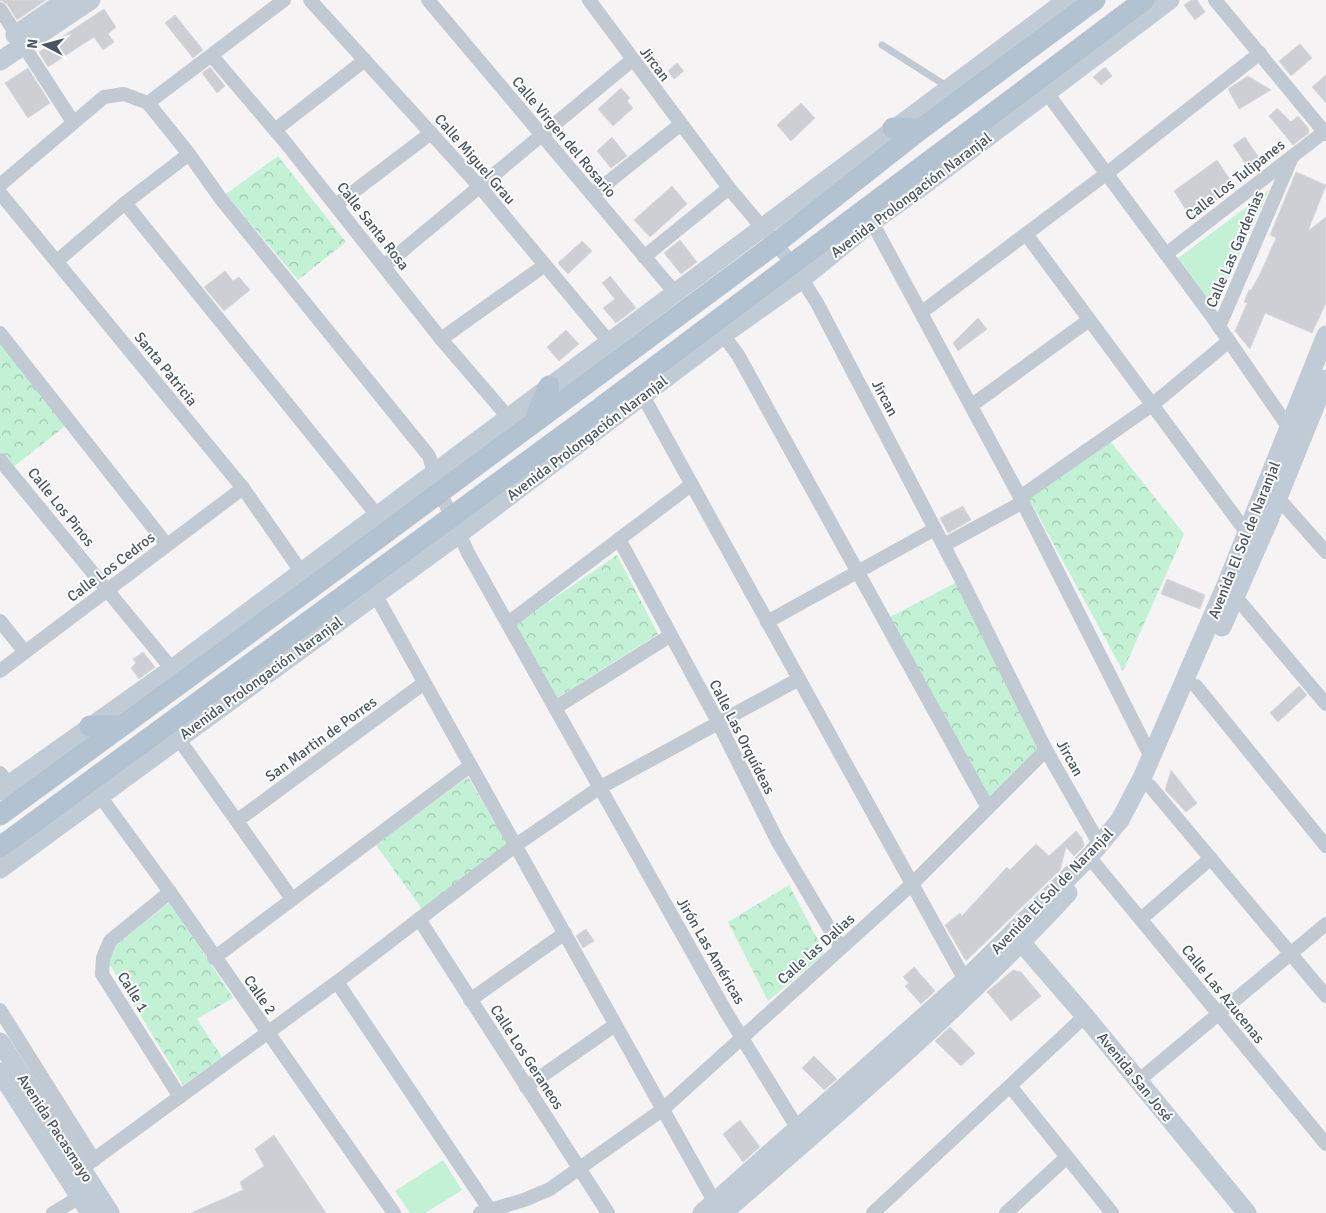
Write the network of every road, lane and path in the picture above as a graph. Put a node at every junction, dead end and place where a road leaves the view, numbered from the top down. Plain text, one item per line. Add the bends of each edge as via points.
1 (66, 0) edge
2 (91, 0) edge
3 (284, 0) edge
4 (310, 0) edge
5 (428, 0) edge
6 (589, 0) edge
7 (1095, 0) edge
8 (1144, 0) edge
9 (1170, 0) edge
10 (1215, 0) edge
11 (1057, 3) edge
12 (0, 9) edge
13 (21, 39) junction
14 (0, 45) edge
15 (882, 45) dead end
16 (1260, 53) junction
17 (212, 56) junction
18 (365, 60) junction
19 (632, 60) junction
20 (0, 61) edge
21 (948, 88) junction
22 (1047, 93) junction
23 (148, 103) junction
24 (73, 122) junction
25 (681, 124) junction
26 (893, 128) junction
27 (921, 129) junction
28 (275, 130) junction
29 (431, 133) junction
30 (1325, 133) edge
31 (542, 135) junction
32 (189, 154) junction
33 (1292, 156) junction
34 (930, 160) junction
35 (1106, 174) junction
36 (0, 184) edge
37 (480, 188) junction
38 (729, 188) junction
39 (920, 188) junction
40 (0, 193) edge
41 (592, 195) junction
42 (125, 203) junction
43 (336, 205) junction
44 (872, 222) junction
45 (761, 226) junction
46 (1026, 234) junction
47 (775, 244) junction
48 (1166, 254) junction
49 (644, 256) junction
50 (57, 261) junction
51 (545, 265) junction
52 (384, 266) junction
53 (797, 270) junction
54 (676, 294) junction
55 (922, 312) junction
56 (1089, 320) junction
57 (1219, 326) junction
58 (0, 333) edge
59 (723, 335) junction
60 (1326, 335) edge
61 (441, 339) junction
62 (1229, 341) junction
63 (610, 343) junction
64 (1326, 379) edge
65 (549, 386) junction
66 (643, 396) junction
67 (972, 405) junction
68 (1152, 405) junction
69 (508, 417) junction
70 (584, 420) junction
71 (534, 422) junction
72 (607, 423) junction
73 (1297, 431) junction
74 (0, 460) edge
75 (435, 470) junction
76 (691, 485) junction
77 (243, 488) junction
78 (440, 492) junction
79 (1278, 498) junction
80 (1022, 500) junction
81 (377, 515) junction
82 (456, 525) junction
83 (935, 529) junction
84 (1247, 533) junction
85 (619, 539) junction
86 (167, 545) junction
87 (944, 545) junction
88 (1325, 547) edge
89 (300, 570) junction
90 (857, 572) junction
91 (107, 590) junction
92 (375, 594) junction
93 (1235, 596) junction
94 (0, 621) edge
95 (767, 622) junction
96 (508, 623) junction
97 (671, 635) junction
98 (25, 652) junction
99 (172, 669) junction
100 (0, 671) edge
101 (799, 679) junction
102 (424, 683) junction
103 (1196, 686) junction
104 (1326, 704) edge
105 (555, 708) junction
106 (718, 722) junction
107 (90, 726) junction
108 (122, 726) junction
109 (178, 738) junction
110 (1046, 750) junction
111 (1151, 757) junction
112 (470, 766) junction
113 (3, 783) edge
114 (1150, 786) junction
115 (599, 788) junction
116 (100, 796) junction
117 (988, 808) junction
118 (0, 815) edge
119 (40, 819) junction
120 (238, 820) junction
121 (516, 845) junction
122 (1100, 845) junction
123 (1326, 846) edge
124 (28, 848) junction
125 (1210, 858) junction
126 (3, 860) edge
127 (1095, 864) junction
128 (0, 883) edge
129 (912, 884) junction
130 (170, 892) junction
131 (292, 899) junction
132 (418, 919) junction
133 (1141, 919) junction
134 (1326, 924) edge
135 (565, 933) junction
136 (1017, 937) junction
137 (841, 948) junction
138 (1290, 953) junction
139 (214, 958) junction
140 (965, 980) junction
141 (337, 982) junction
142 (1326, 996) edge
143 (470, 1000) junction
144 (0, 1011) edge
145 (1218, 1013) junction
146 (1085, 1016) junction
147 (615, 1025) junction
148 (267, 1033) junction
149 (742, 1038) junction
150 (0, 1042) edge
151 (0, 1072) edge
152 (1138, 1081) junction
153 (1010, 1086) junction
154 (526, 1087) junction
155 (180, 1096) junction
156 (662, 1110) junction
157 (798, 1129) junction
158 (1326, 1144) edge
159 (1067, 1157) junction
160 (81, 1169) junction
161 (580, 1170) junction
162 (80, 1197) junction
163 (715, 1211) edge
164 (485, 1212) edge
165 (53, 1213) edge
166 (90, 1213) edge
167 (110, 1213) edge
168 (394, 1213) edge
169 (608, 1213) edge
170 (873, 1213) edge
171 (1006, 1213) edge
172 (1112, 1213) edge
173 (1247, 1213) edge

1 - 13 street
2 - 13 street
3 - 17 street
4 - 18 street, Calle Miguel Grau
5 - 31 street, Calle Virgen del Rosario
6 - 19 street, Jircan
7 - 27 main road
8 - 34 main road, Avenida Prolongación Naranjal
9 - 22 street, Avenida Prolongación Naranjal
10 - 16 street
11 - 21 street
12 - 13 street
13 - 14 street
13 - 20 street
13 - 24 street
15 - 21 lane
16 - 30 street
16 - 35 street
17 - 23 street
17 - 28 street, Calle Santa Rosa
18 - 28 street
18 - 29 street, Calle Miguel Grau
19 - 25 street, Jircan
19 - 31 street
21 - 26 street
22 - 35 street
22 - 39 street, Avenida Prolongación Naranjal
23 - 24 street via 124,94 104,97
23 - 32 street, Jirón Las Américas
24 - 36 street
25 - 38 street, Jircan
25 - 41 street
26 - 27 main road
26 - 45 street
27 - 47 main road
28 - 43 street, Calle Santa Rosa
29 - 37 street, Calle Miguel Grau
29 - 43 street
30 - 33 street, Calle Los Tulipanes
31 - 37 street
31 - 41 street, Calle Virgen del Rosario
32 - 42 street
32 - 75 street, Jirón Las Américas via 221,199 429,456
33 - 48 street, Calle Los Tulipanes
33 - 57 street, Calle Las Gardenias
34 - 39 main road
34 - 53 main road, Avenida Prolongación Naranjal
35 - 46 street
35 - 48 street
37 - 51 street, Calle Miguel Grau
37 - 52 street
38 - 45 street, Jircan
38 - 49 street
39 - 44 street, Avenida Prolongación Naranjal
40 - 50 street, Santa Patricia
41 - 49 street, Calle Virgen del Rosario
42 - 50 street
42 - 81 street
43 - 52 street, Calle Santa Rosa
44 - 53 street, Avenida Prolongación Naranjal
44 - 55 street
45 - 47 street, Jircan
45 - 54 street
46 - 55 street
46 - 56 street
47 - 53 street, Jircan
47 - 71 main road
48 - 57 street
49 - 54 street, Calle Virgen del Rosario
50 - 77 street, Santa Patricia
51 - 61 street
51 - 63 street, Calle Miguel Grau
52 - 61 street, Calle Santa Rosa
53 - 59 street, Avenida Prolongación Naranjal
53 - 70 main road, Avenida Prolongación Naranjal
53 - 83 street, Jircan
54 - 63 street
55 - 67 street
56 - 67 street
56 - 68 street
57 - 62 street
58 - 86 street
59 - 66 street, Avenida Prolongación Naranjal
59 - 90 street via 738,355
60 - 73 street, Avenida El Sol de Naranjal
61 - 69 street, Calle Santa Rosa
62 - 68 street
62 - 73 street
63 - 65 street
64 - 73 street, Avenida El Sol de Naranjal
65 - 69 street
65 - 71 main road
66 - 72 street, Avenida Prolongación Naranjal
66 - 76 street
67 - 80 street
68 - 80 street
68 - 84 street
69 - 75 street
70 - 72 main road
70 - 82 main road, Avenida Prolongación Naranjal
71 - 78 main road
72 - 82 street, Avenida Prolongación Naranjal
73 - 79 street, Avenida El Sol de Naranjal
73 - 84 street, Avenida El Sol de Naranjal
74 - 91 street, Calle Los Pinos
75 - 78 street, Jirón Las Américas
75 - 81 street
76 - 85 street
76 - 95 street
77 - 86 street, Calle Los Cedros
77 - 89 street, Santa Patricia
78 - 82 street, Jirón Las Américas
78 - 108 main road
79 - 88 street
79 - 93 street, Avenida El Sol de Naranjal
80 - 87 street
80 - 111 street
81 - 89 street
82 - 92 street, Avenida Prolongación Naranjal
82 - 96 street, Jirón Las Américas
82 - 119 main road, Avenida Prolongación Naranjal via 92,778
83 - 87 street, Jircan
83 - 90 street
84 - 111 street, Avenida El Sol de Naranjal
85 - 96 street
85 - 97 street, Calle Las Orquídeas
86 - 91 street, Calle Los Cedros
87 - 110 street, Jircan
89 - 99 street
90 - 95 street
90 - 117 street
91 - 98 street, Calle Los Cedros
91 - 99 street, Calle Los Pinos
92 - 102 street
92 - 109 street, Avenida Prolongación Naranjal
93 - 103 street, Avenida El Sol de Naranjal
93 - 104 street
94 - 98 street
95 - 101 street
96 - 105 street, Jirón Las Américas
97 - 105 street
97 - 106 street, Calle Las Orquídeas
98 - 100 street, Calle Los Cedros
99 - 107 street
101 - 106 street
101 - 129 street
102 - 112 street
102 - 120 street, San Martin de Porres
103 - 114 street, Avenida El Sol de Naranjal
103 - 123 street
105 - 115 street, Jirón Las Américas
106 - 115 street
106 - 137 street, Calle Las Orquídeas via 778,842
107 - 108 main road
107 - 113 street
108 - 118 main road
109 - 116 street, Avenida Prolongación Naranjal
109 - 120 street
110 - 117 street, Calle las Dalias
110 - 122 street, Jircan
111 - 122 street, Avenida El Sol de Naranjal via 1120,820
112 - 121 street
112 - 131 street
114 - 125 street
114 - 127 street, Avenida El Sol de Naranjal via 1123,836
115 - 121 street
115 - 149 street, Jirón Las Américas
116 - 124 street, Avenida Prolongación Naranjal
116 - 130 street, Calle 2
117 - 129 street, Calle las Dalias
119 - 124 main road
119 - 126 main road, Avenida Prolongación Naranjal
120 - 131 street
121 - 132 street
121 - 135 street
122 - 136 street, Avenida El Sol de Naranjal
124 - 126 street, Avenida Prolongación Naranjal
125 - 133 street
125 - 138 street
126 - 128 street
127 - 133 street, Calle Las Azucenas
127 - 136 street, Avenida El Sol de Naranjal
129 - 137 street, Calle las Dalias
129 - 140 street
130 - 139 street, Calle 2
130 - 155 street, Calle 1 via 110,941 103,958 102,974
131 - 139 street
132 - 141 street
132 - 143 street, Calle Los Geraneos
133 - 145 street, Calle Las Azucenas
134 - 138 street
135 - 143 street
135 - 147 street
136 - 140 street, Avenida El Sol de Naranjal
136 - 146 street, Avenida San José
136 - 163 street, Avenida El Sol de Naranjal via 879,1078
137 - 149 street, Calle las Dalias
138 - 142 street
138 - 145 street
139 - 148 street, Calle 2
140 - 157 street, Avenida El Sol de Naranjal
141 - 148 street
141 - 164 street
143 - 154 street, Calle Los Geraneos
144 - 160 street, Avenida Pacasmayo
145 - 152 street
145 - 158 street, Calle Las Azucenas
146 - 152 street, Avenida San José
146 - 153 street
147 - 154 street
147 - 156 street
148 - 155 street
148 - 168 street, Calle 2
149 - 156 street, Calle las Dalias
149 - 157 street, Jirón Las Américas
150 - 160 street, Avenida Pacasmayo
151 - 160 street, Avenida Pacasmayo
152 - 173 street, Avenida San José
153 - 159 street
153 - 170 street
154 - 161 street, Calle Los Geraneos
155 - 160 street
156 - 161 street, Calle las Dalias
156 - 163 street
157 - 163 street, Avenida El Sol de Naranjal
159 - 171 street
159 - 172 street
160 - 162 street, Avenida Pacasmayo
160 - 167 street, Avenida Pacasmayo
161 - 164 street, Calle las Dalias via 550,1189
161 - 169 street, Calle Los Geraneos
162 - 165 street
162 - 166 street, Avenida Pacasmayo

